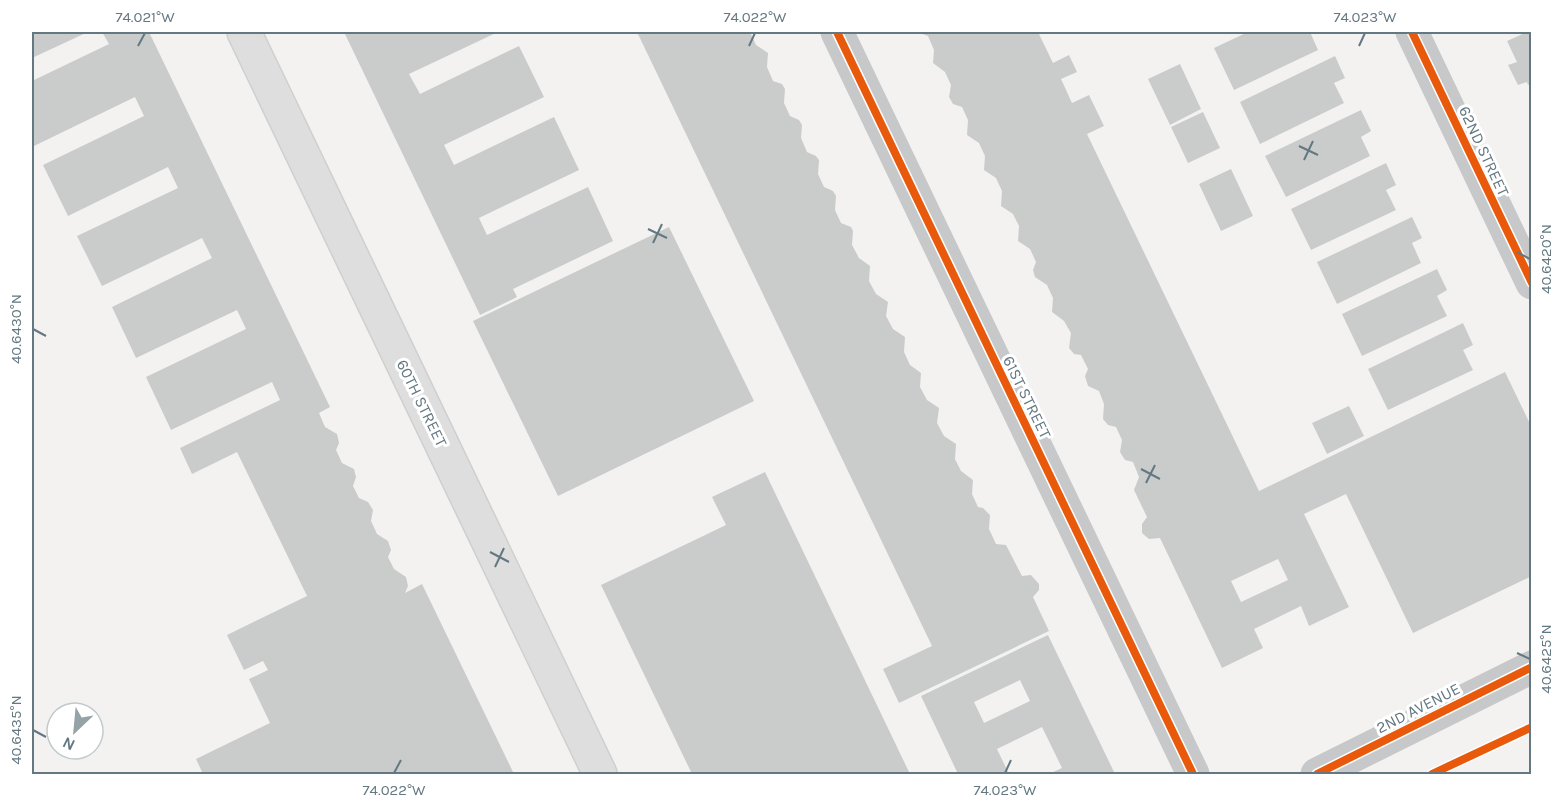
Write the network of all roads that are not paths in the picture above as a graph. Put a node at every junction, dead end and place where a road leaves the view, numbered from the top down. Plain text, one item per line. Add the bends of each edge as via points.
1 (244, 32) edge
2 (837, 32) edge
3 (1413, 32) edge
4 (1532, 283) edge
5 (1532, 667) edge
6 (600, 774) edge
7 (1193, 774) edge
8 (1317, 774) edge

1 - 6 main road, 60TH STREET
2 - 7 street, 61ST STREET
3 - 4 street, 62ND STREET
5 - 8 street, 2ND AVENUE

